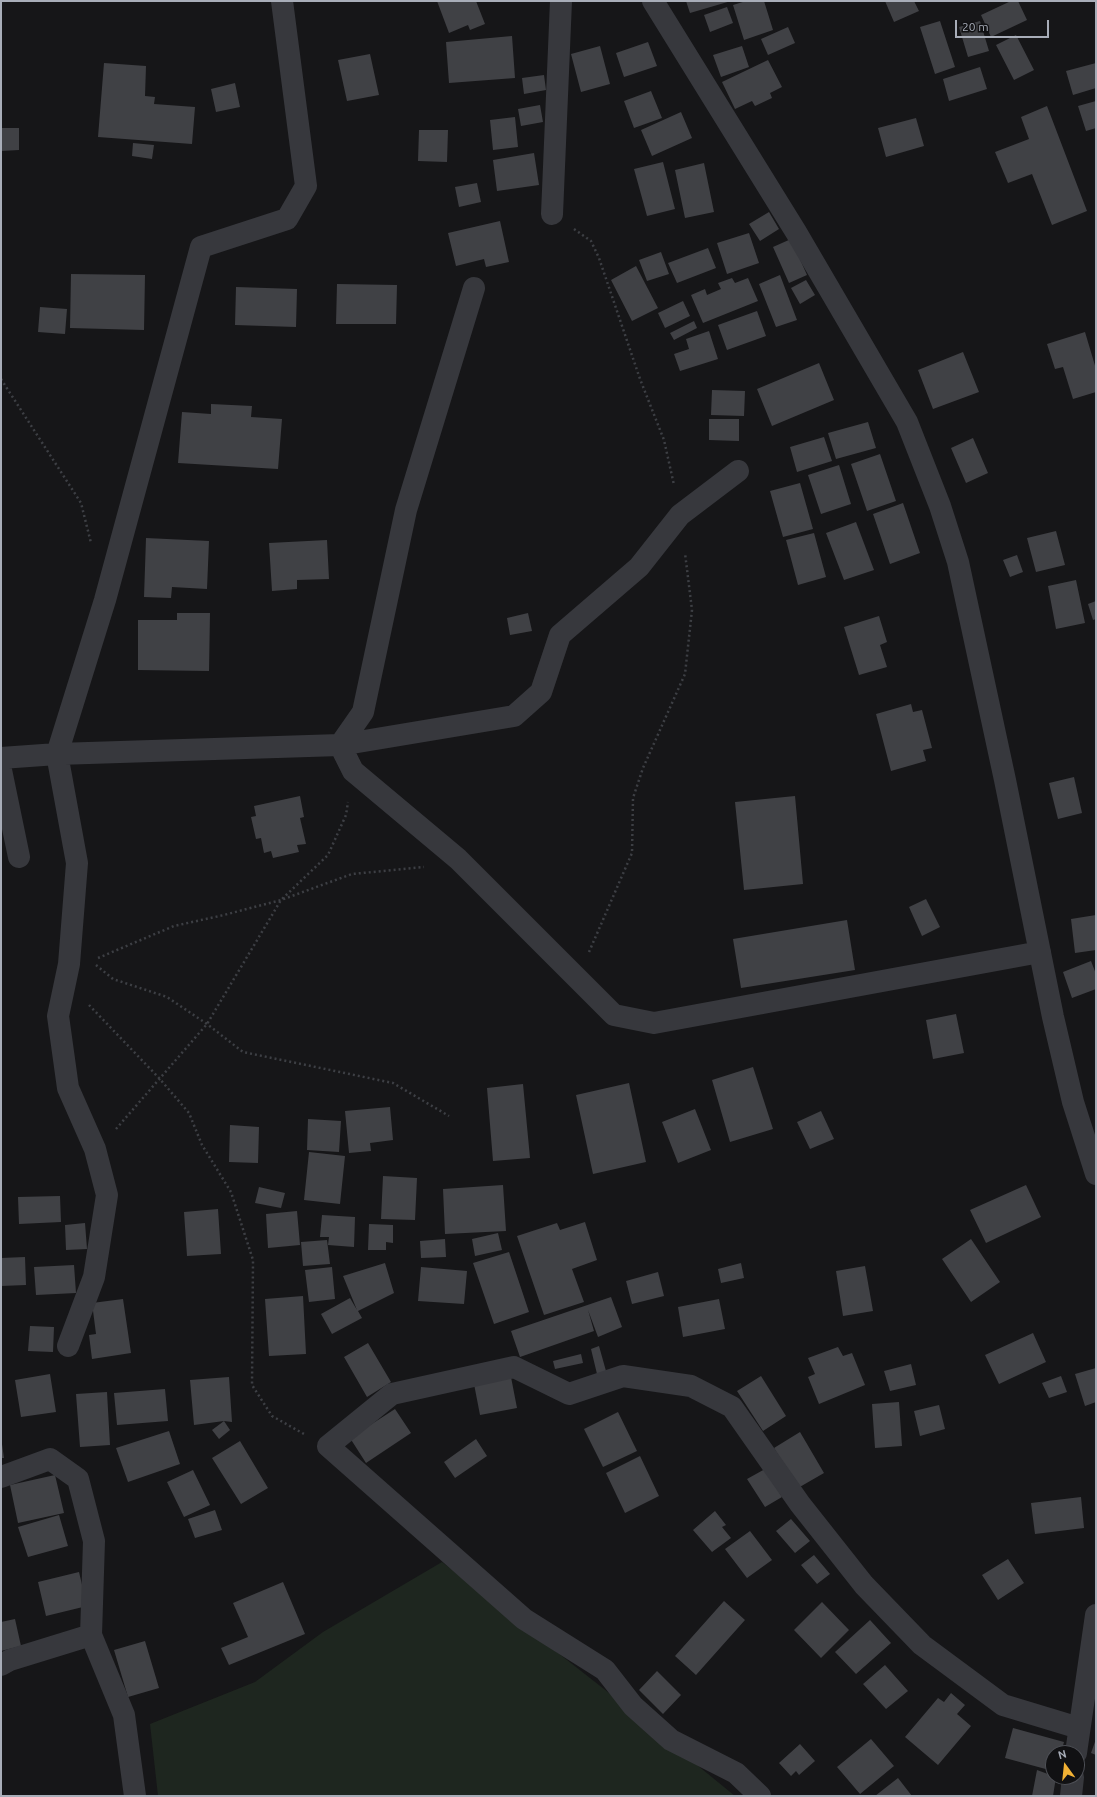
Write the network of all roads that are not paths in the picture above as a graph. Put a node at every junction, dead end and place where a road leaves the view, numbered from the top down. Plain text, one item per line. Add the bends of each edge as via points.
1 (282, 1) edge
2 (561, 1) edge
3 (653, 1) edge
4 (552, 214) dead end
5 (474, 288) dead end
6 (738, 472) dead end
7 (340, 745) junction
8 (57, 754) junction
9 (1, 758) edge
10 (1, 770) edge
11 (19, 857) dead end
12 (1040, 952) junction
13 (1096, 1174) edge
14 (68, 1346) dead end
15 (1, 1476) edge
16 (1096, 1615) edge
17 (91, 1635) junction
18 (1, 1665) edge
19 (1079, 1728) junction
20 (1077, 1745) edge
21 (1072, 1785) edge
22 (134, 1796) edge
23 (760, 1796) edge
24 (1071, 1796) edge

1 - 8 street via 306,186 287,219 201,247 105,600
2 - 4 street
3 - 12 street via 796,232 907,422 940,506 958,562
5 - 7 street via 406,510 363,712
6 - 7 street via 680,516 639,567 560,634 541,692 514,716
7 - 8 street
7 - 12 street via 353,772 458,859 614,1015 654,1023
8 - 9 street
8 - 14 street via 77,863 69,964 58,1016 68,1088 95,1149 107,1195 94,1277
10 - 11 street
12 - 13 street via 1073,1102
15 - 17 street via 50,1459 78,1479 94,1541
16 - 19 street
17 - 18 street
17 - 22 street via 124,1715
19 - 20 street
19 - 23 street via 1003,1705 922,1645 864,1585 800,1504 732,1407 691,1386 623,1376 569,1394 514,1367 392,1394 328,1446 524,1619 605,1670 633,1706 671,1740 736,1773
21 - 24 street

